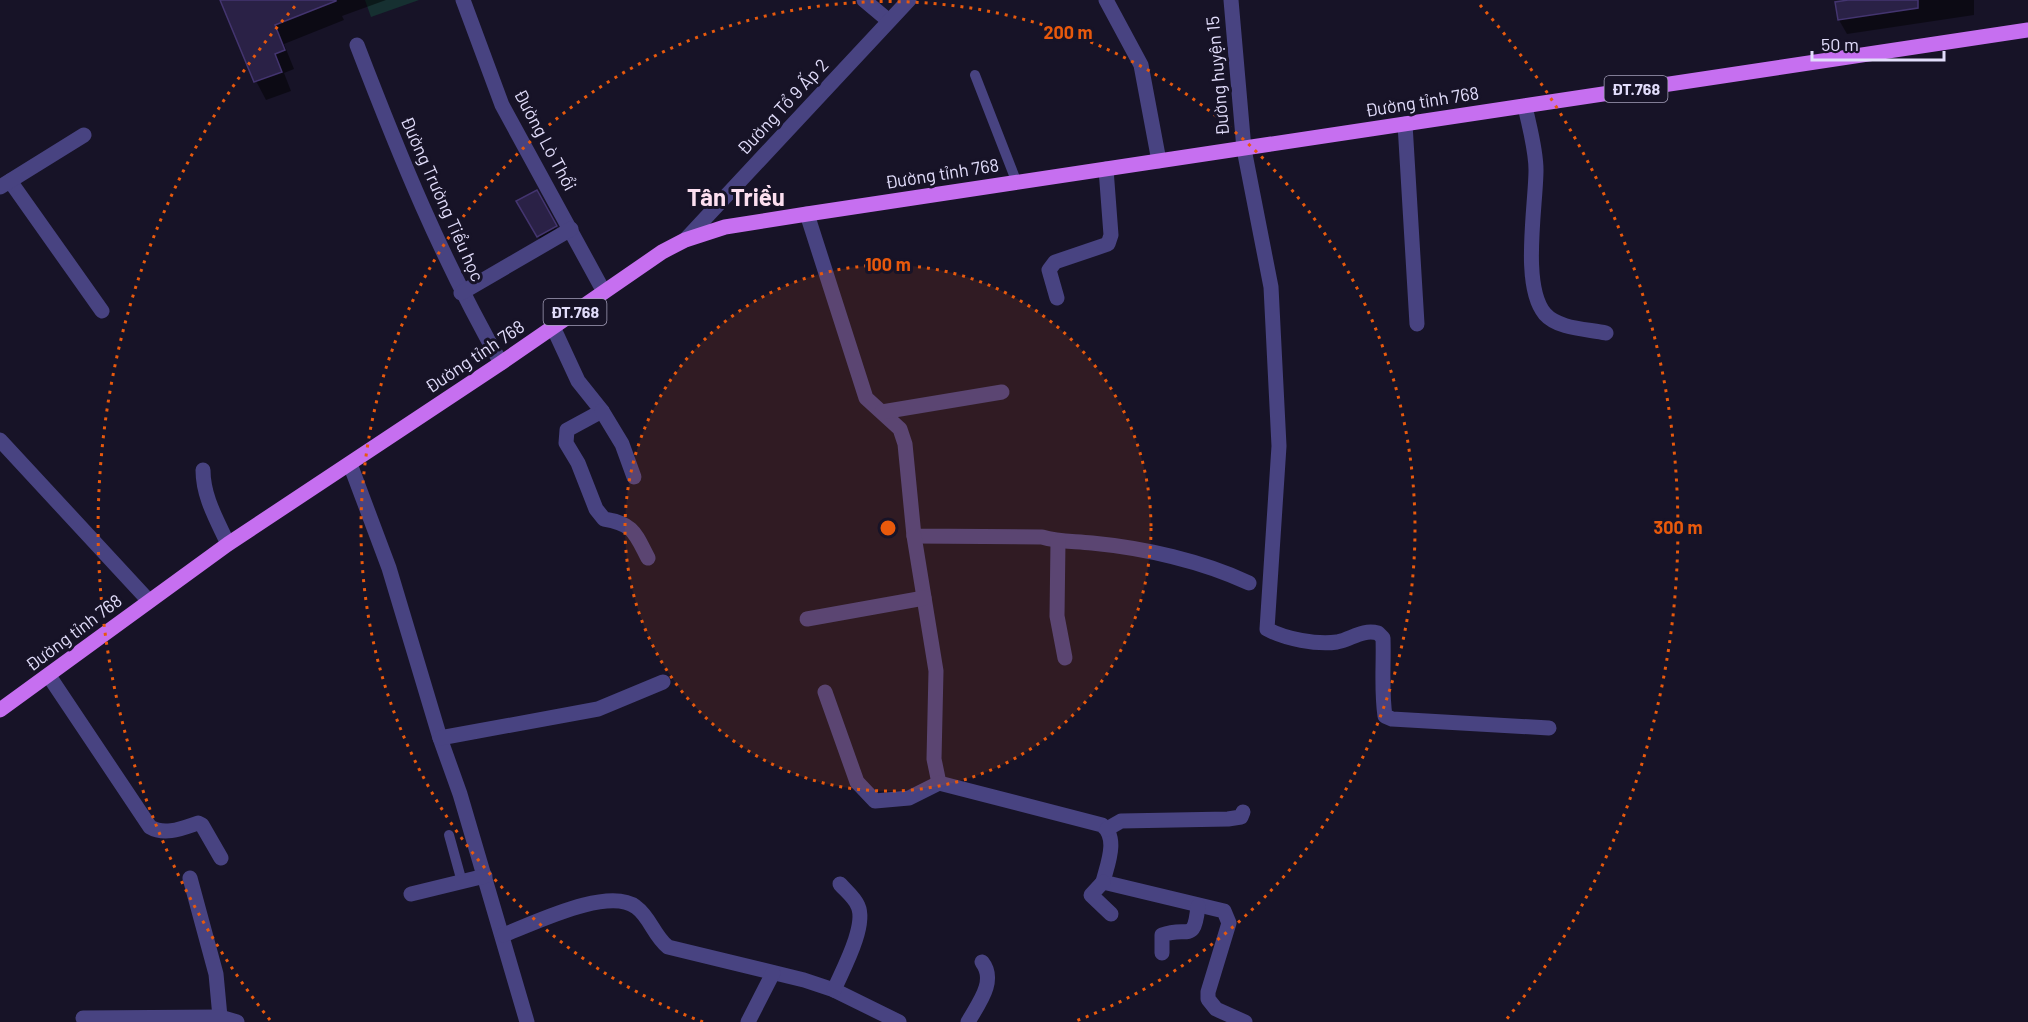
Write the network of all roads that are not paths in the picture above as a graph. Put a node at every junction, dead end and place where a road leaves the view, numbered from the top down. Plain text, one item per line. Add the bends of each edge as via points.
1 (463, 0) edge
2 (864, 0) edge
3 (909, 0) edge
4 (1106, 0) edge
5 (1231, 0) edge
6 (889, 21) junction
7 (2028, 30) edge
8 (357, 45) dead end
9 (975, 75) dead end
10 (1526, 106) junction
11 (1406, 124) junction
12 (84, 135) dead end
13 (1244, 148) junction
14 (1159, 161) junction
15 (1106, 169) junction
16 (1017, 183) junction
17 (5, 184) edge
18 (807, 214) junction
19 (571, 230) junction
20 (685, 240) junction
21 (604, 292) junction
22 (461, 293) junction
23 (1057, 298) dead end
24 (102, 311) dead end
25 (1417, 324) dead end
26 (553, 327) junction
27 (1606, 333) dead end
28 (501, 363) junction
29 (1002, 392) dead end
30 (602, 411) junction
31 (882, 412) junction
32 (0, 440) edge
33 (350, 464) junction
34 (204, 470) dead end
35 (634, 477) dead end
36 (914, 536) junction
37 (1058, 542) junction
38 (228, 544) junction
39 (648, 558) dead end
40 (1249, 583) dead end
41 (924, 598) junction
42 (149, 601) junction
43 (807, 619) dead end
44 (1065, 658) dead end
45 (49, 676) junction
46 (663, 682) dead end
47 (825, 692) dead end
48 (0, 710) edge
49 (1549, 728) dead end
50 (440, 738) junction
51 (939, 783) junction
52 (1243, 812) dead end
53 (1107, 829) junction
54 (449, 836) dead end
55 (221, 858) dead end
56 (485, 876) junction
57 (190, 878) dead end
58 (462, 882) junction
59 (1102, 882) junction
60 (840, 884) dead end
61 (411, 894) dead end
62 (1198, 906) junction
63 (1111, 914) dead end
64 (503, 935) junction
65 (1161, 953) dead end
66 (982, 962) dead end
67 (773, 973) junction
68 (834, 990) junction
69 (220, 1017) junction
70 (83, 1018) dead end
71 (237, 1022) edge
72 (527, 1022) edge
73 (748, 1022) edge
74 (899, 1022) edge
75 (968, 1022) edge
76 (1245, 1022) edge

1 - 19 street, Đường Lò Thổi via 502,105
2 - 6 street
3 - 6 street, Đường Tổ 9 Ấp 2
4 - 14 street via 1141,65
5 - 13 street, Đường huyện 15
6 - 20 street, Đường Tổ 9 Ấp 2
7 - 10 main road, Đường tỉnh 768 / ĐT.768
8 - 22 street, Đường Trường Tiểu học via 424,214
9 - 16 lane
10 - 11 main road, Đường tỉnh 768 / ĐT.768
10 - 27 street via 1536,167 1531,238 1538,302 1546,316 1566,326
11 - 13 main road, Đường tỉnh 768 / ĐT.768
11 - 25 street
12 - 17 street
13 - 14 main road, Đường tỉnh 768 / ĐT.768
13 - 49 street, Đường huyện 15 via 1271,287 1279,446 1267,629 1312,641 1338,642 1359,633 1378,633 1383,638 1385,716 1392,719
14 - 15 main road, Đường tỉnh 768 / ĐT.768
15 - 16 main road, Đường tỉnh 768 / ĐT.768
15 - 23 street via 1111,235 1108,244 1055,261 1049,270
16 - 18 main road, Đường tỉnh 768 / ĐT.768
17 - 24 street
18 - 20 main road, Đường tỉnh 768 / ĐT.768 via 725,227
18 - 31 street via 866,398
19 - 21 street, Đường Lò Thổi
19 - 22 street
20 - 21 main road, Đường tỉnh 768 / ĐT.768
21 - 26 main road, Đường tỉnh 768 / ĐT.768
22 - 28 street, Đường Trường Tiểu học
26 - 28 main road, Đường tỉnh 768 / ĐT.768
26 - 30 street via 578,381
28 - 33 main road, Đường tỉnh 768 / ĐT.768
29 - 31 street
30 - 35 street via 622,444
30 - 39 street via 567,430 566,443 604,519 623,522 634,531
31 - 36 street via 900,429 905,444
32 - 42 street
33 - 38 main road, Đường tỉnh 768 / ĐT.768
33 - 50 street via 389,568
34 - 38 street via 210,506
36 - 37 street via 1042,537
36 - 41 street
37 - 40 street via 1092,543 1183,560
37 - 44 street via 1057,616
38 - 42 main road, Đường tỉnh 768 / ĐT.768
41 - 43 street
41 - 51 street via 936,671 934,759
42 - 45 main road, Đường tỉnh 768 / ĐT.768
45 - 48 main road, Đường tỉnh 768 / ĐT.768
45 - 55 street via 150,827 173,831 198,823
46 - 50 street via 598,708
47 - 51 street via 857,782 875,801 909,798
50 - 56 street
51 - 53 street
52 - 53 street via 1241,817 1228,819 1121,821
53 - 59 street via 1111,847
54 - 58 lane
56 - 58 street
56 - 64 street
57 - 69 street via 216,974
58 - 61 street
59 - 62 street
59 - 63 street via 1091,896
60 - 68 street via 858,905 860,922
62 - 65 street via 1195,929 1190,933 1162,935
62 - 76 street via 1224,911 1229,923 1208,999 1216,1009
64 - 67 street via 594,902 618,900 639,909 668,947
64 - 72 street
66 - 75 street via 987,969 987,985
67 - 68 street
67 - 73 street
68 - 74 street
69 - 70 street
69 - 71 street

